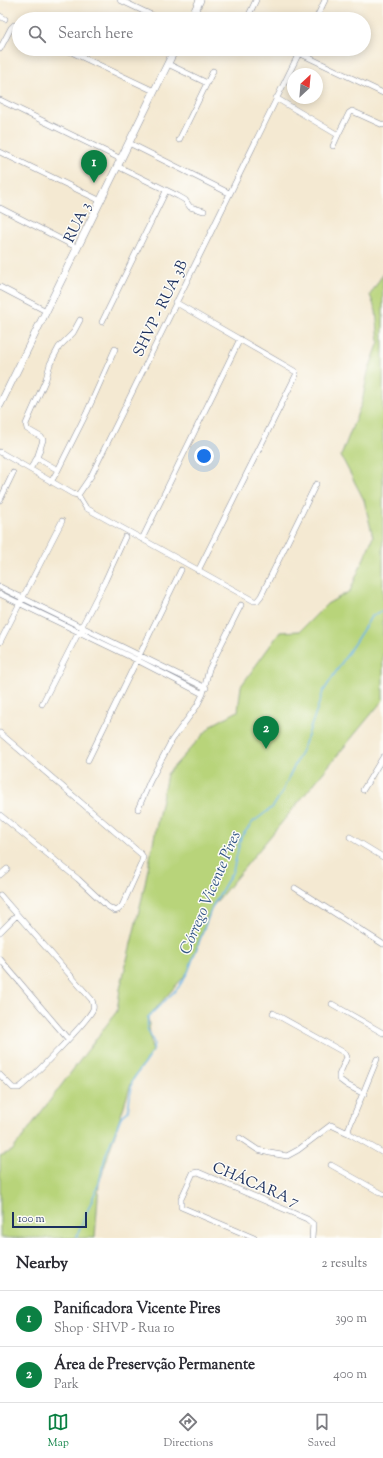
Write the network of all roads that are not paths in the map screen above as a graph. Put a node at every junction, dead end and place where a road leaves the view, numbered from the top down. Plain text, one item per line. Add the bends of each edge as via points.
1 (120, 0) edge
2 (200, 0) edge
3 (256, 0) edge
4 (325, 0) edge
5 (145, 12) edge
6 (194, 12) edge
7 (250, 12) edge
8 (319, 12) edge
9 (12, 26) edge
10 (0, 49) edge
11 (80, 56) edge
12 (172, 56) edge
13 (297, 56) edge
14 (310, 56) edge
15 (168, 64) junction
16 (213, 71) dead end
17 (207, 83) junction
18 (154, 91) junction
19 (383, 93) edge
20 (276, 98) junction
21 (0, 100) edge
22 (383, 125) edge
23 (338, 135) junction
24 (179, 140) dead end
25 (129, 143) junction
26 (333, 146) dead end
27 (0, 152) edge
28 (121, 159) junction
29 (117, 166) junction
30 (166, 191) junction
31 (229, 193) junction
32 (101, 201) junction
33 (0, 208) edge
34 (204, 211) dead end
35 (78, 248) junction
36 (0, 287) edge
37 (175, 302) junction
38 (46, 311) junction
39 (80, 320) dead end
40 (102, 322) dead end
41 (240, 339) junction
42 (116, 349) dead end
43 (0, 405) edge
44 (0, 452) edge
45 (36, 458) junction
46 (30, 469) junction
47 (58, 470) junction
48 (13, 473) dead end
49 (52, 482) junction
50 (316, 484) dead end
51 (78, 495) junction
52 (0, 500) edge
53 (62, 521) dead end
54 (125, 537) dead end
55 (142, 539) junction
56 (181, 570) dead end
57 (198, 571) junction
58 (0, 587) edge
59 (0, 594) edge
60 (23, 598) junction
61 (20, 604) junction
62 (241, 605) dead end
63 (80, 630) junction
64 (0, 642) edge
65 (138, 658) junction
66 (206, 688) junction
67 (203, 694) junction
68 (42, 704) dead end
69 (0, 733) edge
70 (383, 757) edge
71 (88, 760) dead end
72 (363, 790) dead end
73 (138, 809) dead end
74 (0, 814) edge
75 (350, 837) dead end
76 (383, 857) edge
77 (7, 869) dead end
78 (0, 875) edge
79 (295, 888) dead end
80 (0, 895) edge
81 (17, 915) junction
82 (0, 932) edge
83 (383, 944) edge
84 (0, 959) edge
85 (332, 1004) dead end
86 (273, 1013) dead end
87 (383, 1033) edge
88 (68, 1039) junction
89 (377, 1060) dead end
90 (0, 1075) edge
91 (364, 1094) junction
92 (349, 1132) junction
93 (240, 1138) dead end
94 (383, 1153) edge
95 (331, 1165) dead end
96 (383, 1194) edge
97 (254, 1238) edge
98 (312, 1238) edge

1 - 5 street
2 - 6 main road
3 - 7 street
4 - 8 street
9 - 10 street
11 - 18 street
12 - 15 main road, RUA 3
13 - 20 street, SHVP - RUA 3B
14 - 19 street
15 - 17 street
15 - 18 main road, RUA 3
16 - 17 street
17 - 24 street
18 - 25 main road, RUA 3
20 - 23 street
20 - 31 street, SHVP - RUA 3B
21 - 28 street
22 - 23 street via 351,112
23 - 26 street
25 - 28 main road, RUA 3
25 - 31 street
27 - 32 street
28 - 29 main road, RUA 3
29 - 30 street
29 - 32 main road, RUA 3
30 - 34 street via 183,199 190,207
30 - 40 street
31 - 37 street, SHVP - RUA 3B
32 - 35 main road, RUA 3
33 - 35 street
35 - 38 main road, RUA 3
36 - 38 street
37 - 41 street
37 - 51 street, SHVP - RUA 3B via 91,476
38 - 43 main road, RUA 3
39 - 45 street via 73,333 59,347 50,364 26,424 27,430 43,439
41 - 55 street
41 - 57 street via 295,370 296,375
42 - 47 street
44 - 46 street
45 - 46 street
45 - 47 street
46 - 49 street
47 - 49 street
48 - 52 street
49 - 51 street
50 - 57 street via 257,601 250,601
51 - 55 street via 86,508
53 - 60 street
54 - 63 street
55 - 57 street
56 - 65 street
58 - 60 street
59 - 61 street
60 - 61 street
60 - 63 street
61 - 63 street
61 - 64 street
62 - 66 street via 209,669
63 - 65 street
63 - 68 street
65 - 66 street
65 - 67 street
65 - 71 street
66 - 67 street
67 - 73 street via 172,740
69 - 74 street via 141,854 141,864 122,906 115,911 107,906
70 - 72 street
75 - 76 street
77 - 78 street
79 - 83 street
80 - 81 street
81 - 82 street
81 - 88 street via 92,1000 92,1010
84 - 88 street
85 - 87 street
86 - 91 street via 345,1053 347,1057 339,1079
88 - 90 street via 19,1088 13,1088
89 - 91 street
91 - 92 street
92 - 93 street via 331,1125 287,1156 258,1150
92 - 94 street
95 - 96 street
97 - 98 street, CHÁCARA 7 via 181,1206 181,1199 193,1173 198,1172 307,1219 313,1224

